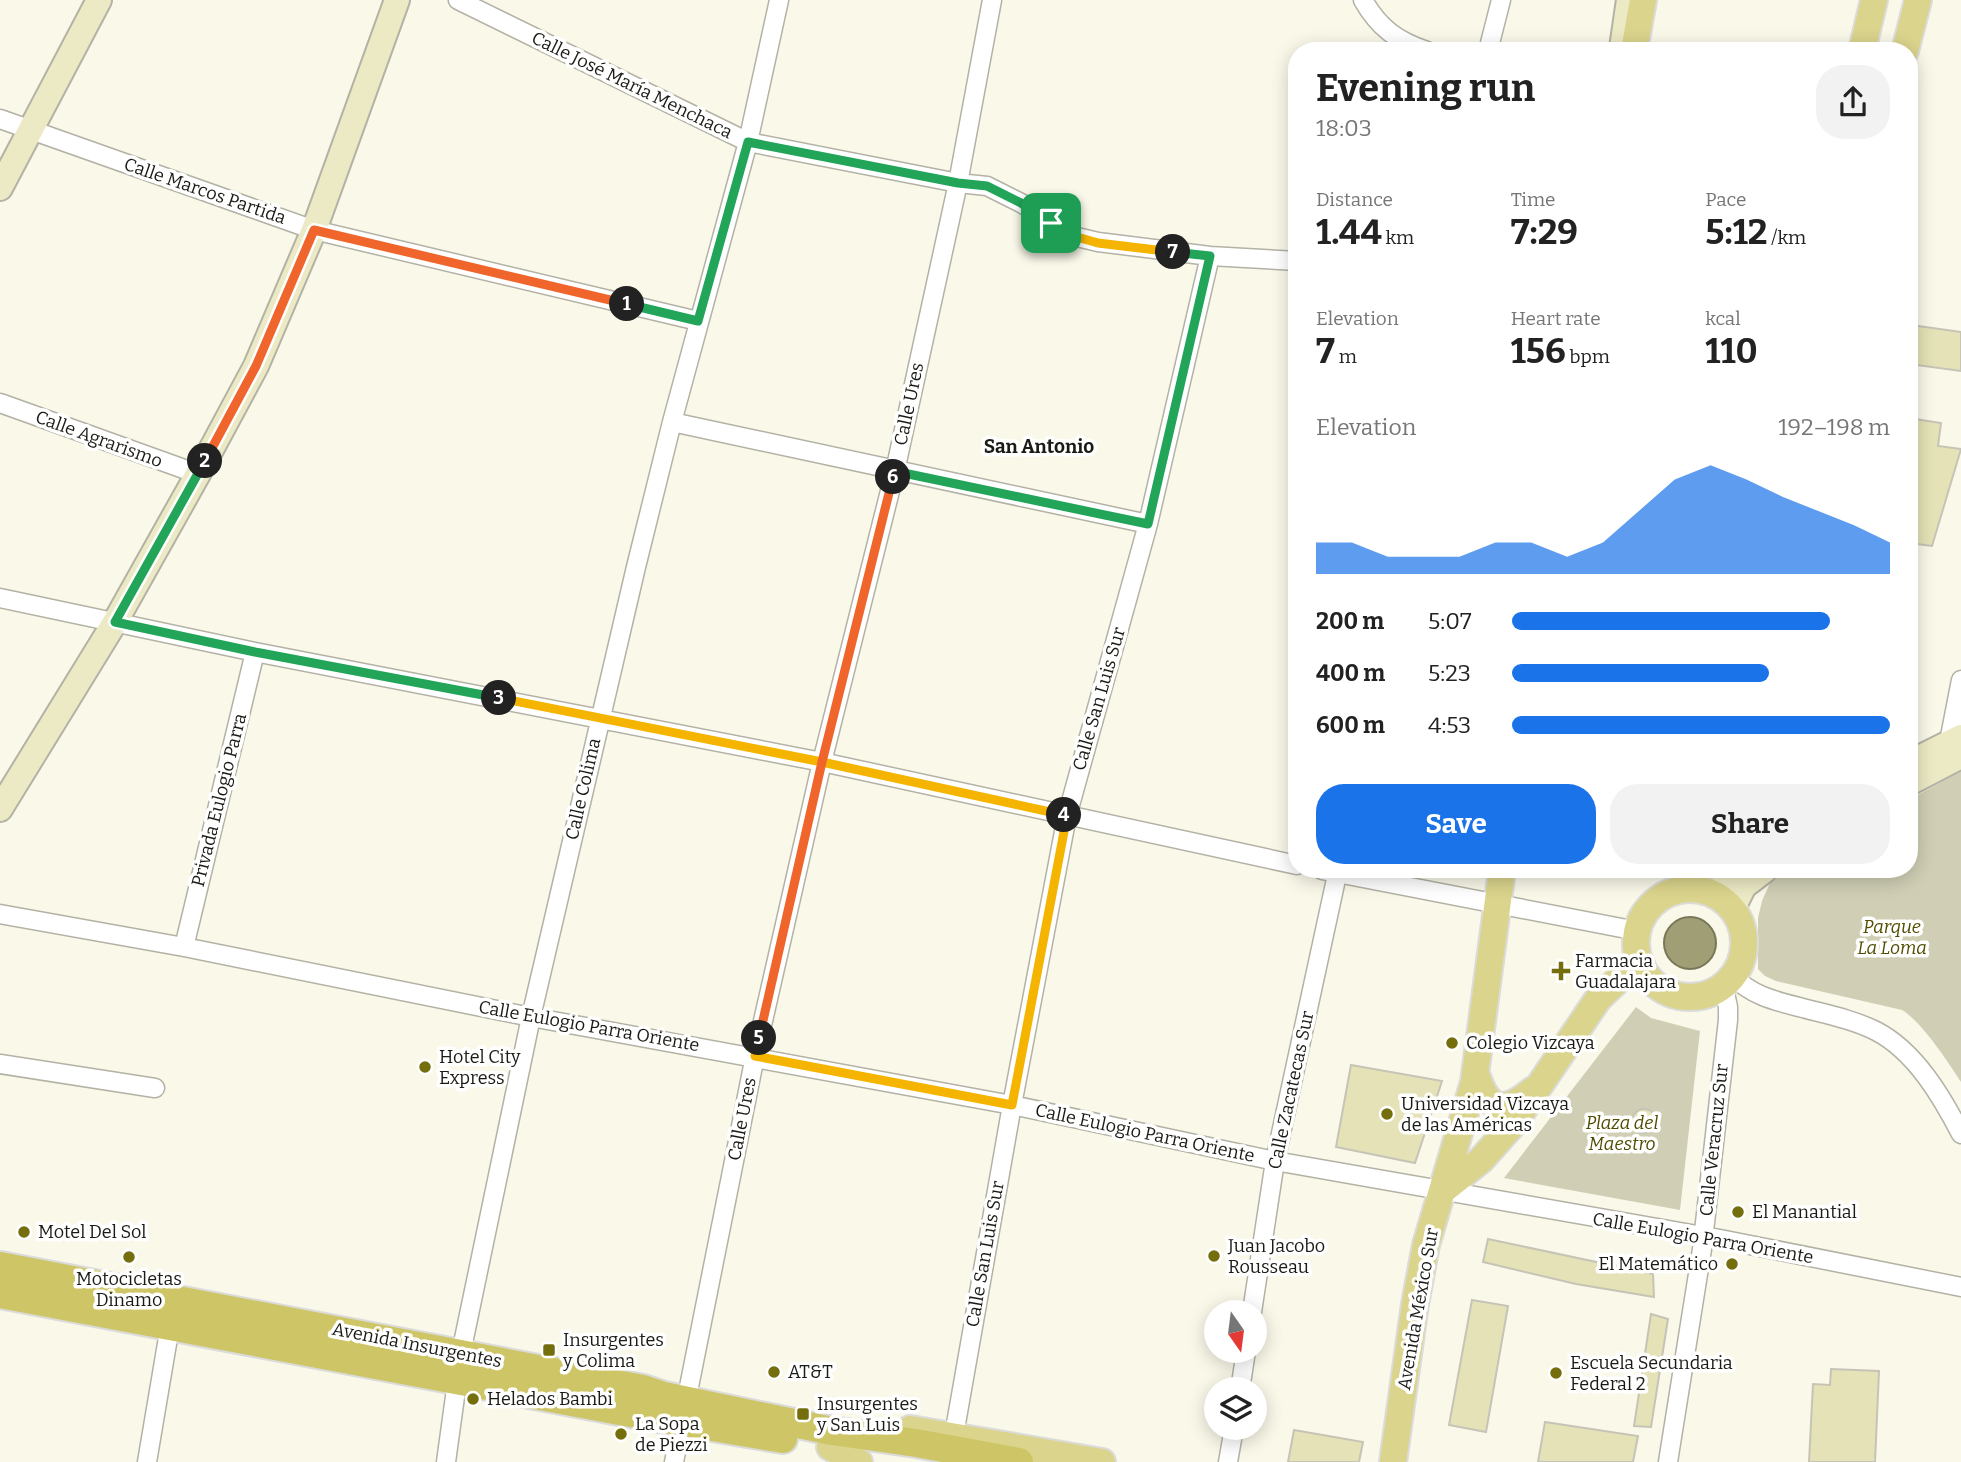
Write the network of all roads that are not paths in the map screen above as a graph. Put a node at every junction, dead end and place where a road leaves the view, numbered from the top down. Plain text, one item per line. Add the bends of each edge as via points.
1 (99, 0) edge
2 (397, 0) edge
3 (458, 0) edge
4 (779, 0) edge
5 (992, 0) edge
6 (1363, 0) edge
7 (1501, 0) edge
8 (1629, 0) edge
9 (1643, 0) edge
10 (1654, 0) edge
11 (1858, 0) edge
12 (1874, 0) edge
13 (1909, 0) edge
14 (1918, 0) edge
15 (1401, 42) edge
16 (1490, 42) edge
17 (1622, 42) edge
18 (1636, 42) edge
19 (1647, 42) edge
20 (1854, 42) edge
21 (1864, 42) edge
22 (1905, 42) edge
23 (1906, 42) edge
24 (0, 120) edge
25 (29, 130) junction
26 (748, 142) junction
27 (958, 183) junction
28 (0, 188) edge
29 (314, 230) junction
30 (1210, 256) junction
31 (1288, 260) edge
32 (698, 321) junction
33 (0, 403) edge
34 (672, 422) junction
35 (894, 471) junction
36 (198, 474) junction
37 (1148, 524) junction
38 (0, 598) edge
39 (115, 622) junction
40 (255, 652) junction
41 (1961, 680) edge
42 (600, 717) junction
43 (1954, 749) edge
44 (1918, 760) edge
45 (822, 762) junction
46 (1918, 776) edge
47 (0, 809) edge
48 (1067, 816) junction
49 (1288, 862) edge
50 (1331, 878) edge
51 (1368, 878) edge
52 (1501, 878) edge
53 (1723, 878) edge
54 (1754, 878) edge
55 (1707, 888) edge
56 (1497, 903) junction
57 (0, 914) edge
58 (1637, 932) junction
59 (184, 947) junction
60 (1641, 964) junction
61 (1728, 980) junction
62 (531, 1017) junction
63 (755, 1056) junction
64 (0, 1063) edge
65 (1476, 1074) junction
66 (1542, 1082) junction
67 (155, 1088) dead end
68 (1012, 1105) junction
69 (1961, 1134) edge
70 (1275, 1161) junction
71 (1442, 1191) junction
72 (1703, 1236) junction
73 (0, 1266) edge
74 (1961, 1287) edge
75 (0, 1294) edge
76 (1254, 1300) edge
77 (170, 1326) junction
78 (461, 1353) junction
79 (457, 1381) junction
80 (685, 1411) junction
81 (954, 1435) junction
82 (831, 1439) junction
83 (1232, 1440) edge
84 (147, 1462) edge
85 (446, 1462) edge
86 (674, 1462) edge
87 (859, 1462) edge
88 (917, 1462) edge
89 (1019, 1462) edge
90 (1102, 1462) edge
91 (1228, 1462) edge
92 (1393, 1462) edge
93 (1668, 1462) edge

1 - 25 main road
2 - 29 main road
3 - 26 street, Calle José María Menchaca
4 - 26 street, Calle Colima
5 - 27 street, Calle Ures
6 - 15 street via 1372,16
7 - 16 street
8 - 17 main road
9 - 18 main road
10 - 19 main road
11 - 20 main road
12 - 21 main road
13 - 22 main road
14 - 23 main road
24 - 25 street, Calle Marcos Partida
25 - 28 main road
25 - 29 street, Calle Marcos Partida
26 - 27 street, Calle José María Menchaca
26 - 32 street, Calle Colima
27 - 30 street, Calle José María Menchaca via 987,186 1077,237
27 - 35 street, Calle Ures
29 - 32 street, Calle Marcos Partida
29 - 36 main road via 256,366
30 - 31 street, Calle José María Menchaca
30 - 37 street, Calle San Luis Sur
32 - 34 street, Calle Colima
33 - 36 street, Calle Agrarismo
34 - 35 street
34 - 42 street, Calle Colima
35 - 37 street
35 - 45 street, Calle Ures
36 - 39 main road
37 - 48 street, Calle San Luis Sur
38 - 39 street
39 - 40 street
39 - 47 main road
40 - 42 street
40 - 59 street, Privada Eulogio Parra
41 - 43 street
42 - 45 street
42 - 62 street, Calle Colima
43 - 44 main road
43 - 46 main road
45 - 48 street
45 - 63 street, Calle Ures
48 - 49 street
48 - 68 street, Calle San Luis Sur
50 - 70 street, Calle Zacatecas Sur
51 - 56 street
52 - 56 main road, Avenida México Sur
53 - 55 main road
54 - 55 main road via 1744,886
55 - 58 main road via 1676,891 1660,898 1647,910
55 - 61 main road via 1742,931 1739,966
56 - 58 street
56 - 65 main road, Avenida México Sur
57 - 59 street, Calle Eulogio Parra Oriente
58 - 60 main road
59 - 62 street, Calle Eulogio Parra Oriente
60 - 61 main road via 1659,988 1676,995 1695,997 1713,992
60 - 66 main road via 1598,999
61 - 69 street via 1772,1000 1861,1024 1885,1037 1912,1060 1941,1096
61 - 72 street, Calle Veracruz Sur via 1728,1020
62 - 63 street, Calle Eulogio Parra Oriente
62 - 78 street, Calle Colima
63 - 68 street, Calle Eulogio Parra Oriente
63 - 80 street, Calle Ures
64 - 67 street
65 - 66 main road via 1487,1100 1501,1106 1524,1097
65 - 71 main road, Avenida México Sur
66 - 71 main road via 1481,1160
68 - 70 street, Calle Eulogio Parra Oriente
68 - 81 street, Calle San Luis Sur
70 - 71 street, Calle Eulogio Parra Oriente
70 - 76 street, Calle Zacatecas Sur
71 - 72 street, Calle Eulogio Parra Oriente
71 - 92 main road, Avenida México Sur via 1415,1304
72 - 74 street, Calle Eulogio Parra Oriente
72 - 93 street, Calle Veracruz Sur
73 - 78 highway, Avenida Insurgentes
75 - 77 highway, Avenida Insurgentes
77 - 79 highway, Avenida Insurgentes
77 - 84 street
78 - 79 street, Calle Colima
78 - 80 highway, Avenida Insurgentes via 643,1389
79 - 80 highway, Avenida Insurgentes
79 - 85 street, Calle Colima
80 - 82 highway, Avenida Insurgentes
80 - 86 street, Calle Ures
81 - 82 main road, Avenida Insurgentes via 893,1426 852,1426
81 - 90 main road, Avenida Insurgentes
82 - 87 main road, Avenida Insurgentes
82 - 88 highway, Avenida Insurgentes
82 - 89 highway, Avenida Insurgentes via 916,1443
83 - 91 street

